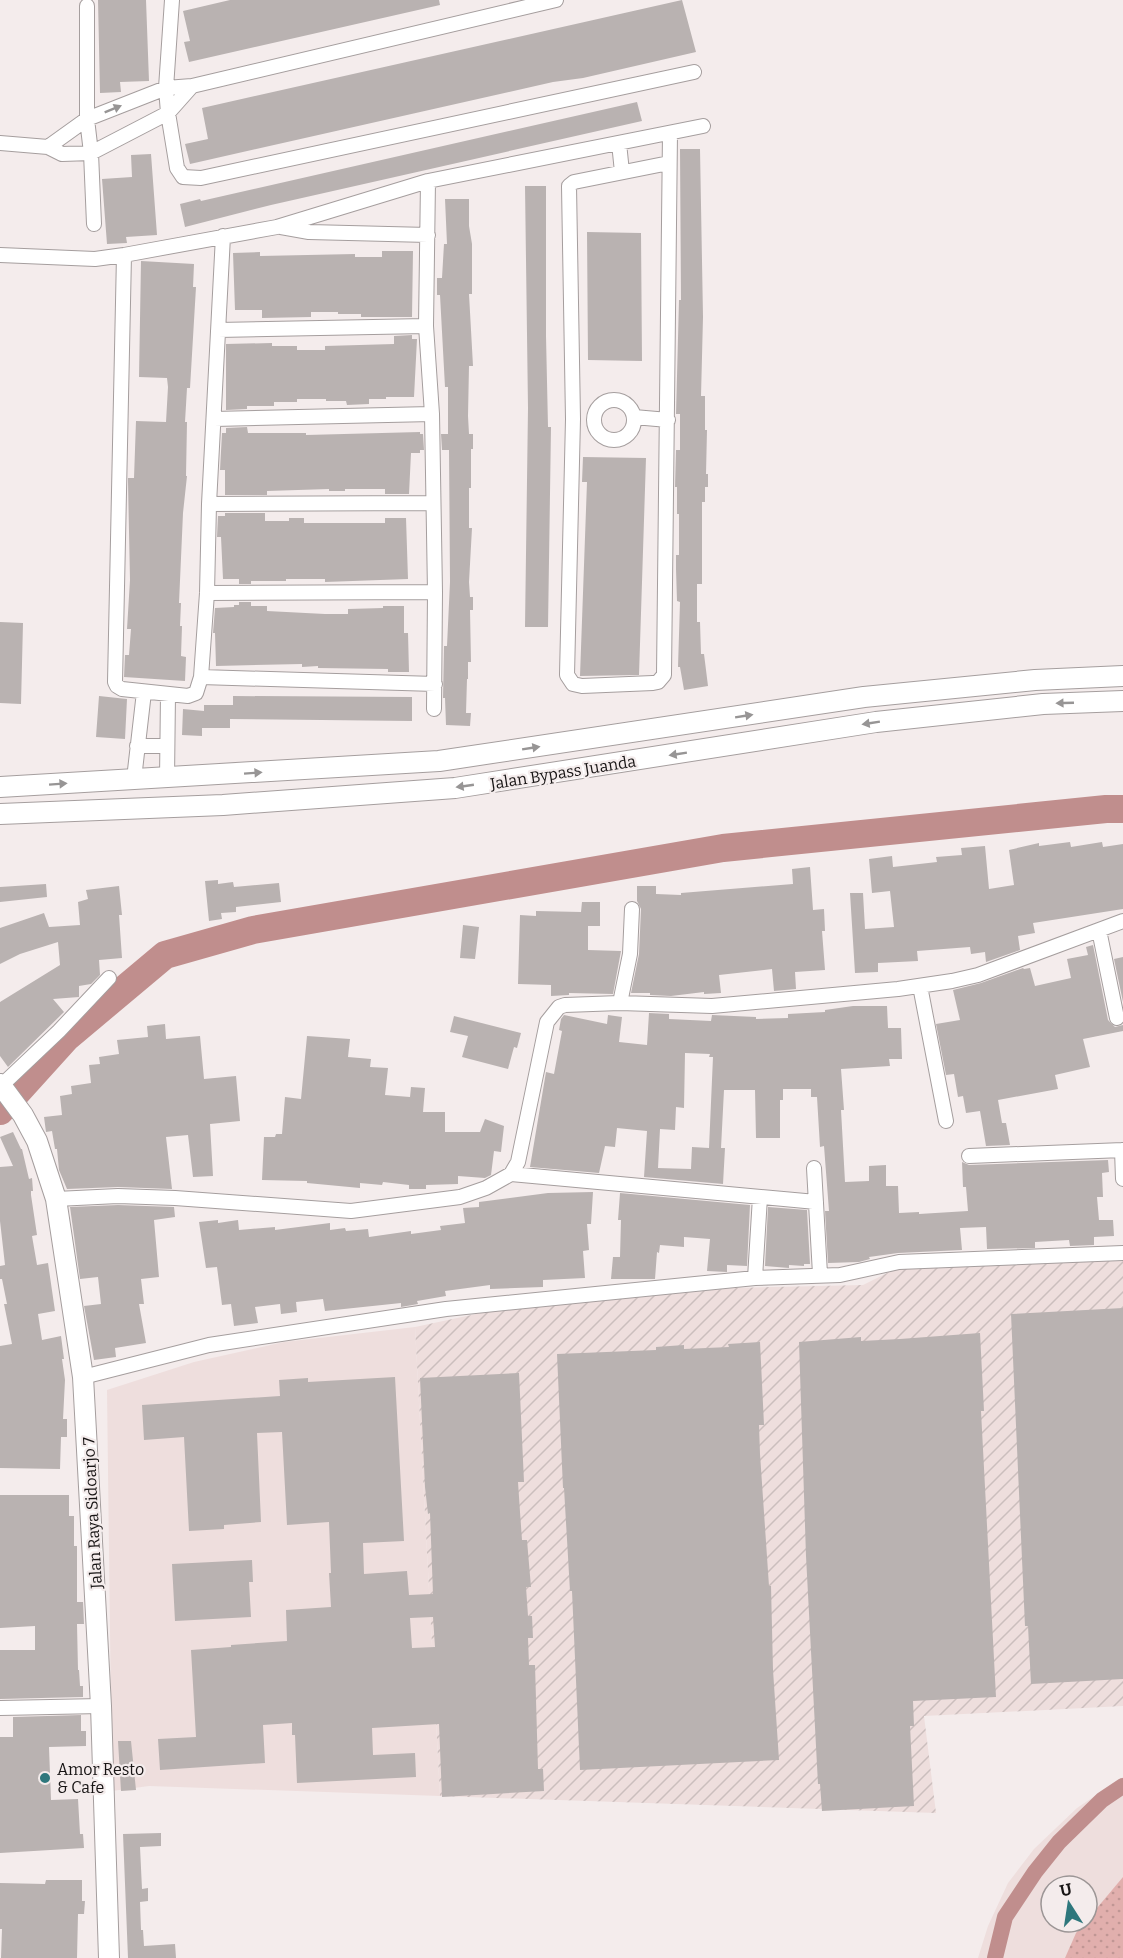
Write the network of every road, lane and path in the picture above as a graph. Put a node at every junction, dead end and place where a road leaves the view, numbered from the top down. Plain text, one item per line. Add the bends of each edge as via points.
1 (172, 0) edge
2 (556, 0) edge
3 (87, 6) dead end
4 (504, 6) edge
5 (694, 72) dead end
6 (192, 86) junction
7 (166, 88) junction
8 (168, 112) junction
9 (87, 119) junction
10 (703, 126) dead end
11 (670, 133) junction
12 (0, 143) edge
13 (619, 143) junction
14 (48, 147) junction
15 (91, 153) junction
16 (669, 163) junction
17 (622, 172) junction
18 (428, 181) junction
19 (94, 224) dead end
20 (277, 227) junction
21 (428, 235) junction
22 (223, 236) junction
23 (0, 255) edge
24 (124, 255) junction
25 (426, 326) junction
26 (218, 330) junction
27 (432, 414) junction
28 (634, 417) junction
29 (214, 419) junction
30 (573, 419) junction
31 (594, 420) junction
32 (668, 420) junction
33 (433, 503) junction
34 (209, 504) junction
35 (435, 592) junction
36 (207, 593) junction
37 (1123, 676) edge
38 (201, 677) junction
39 (435, 684) junction
40 (144, 692) junction
41 (168, 694) junction
42 (1123, 701) edge
43 (434, 709) dead end
44 (137, 746) junction
45 (167, 746) junction
46 (167, 778) junction
47 (134, 779) junction
48 (0, 787) edge
49 (0, 814) edge
50 (632, 909) dead end
51 (1123, 921) edge
52 (1099, 930) junction
53 (109, 978) dead end
54 (920, 986) junction
55 (620, 1003) junction
56 (1118, 1018) dead end
57 (1, 1087) edge
58 (946, 1121) dead end
59 (1122, 1150) edge
60 (969, 1156) dead end
61 (814, 1168) dead end
62 (511, 1174) junction
63 (1123, 1179) edge
64 (760, 1197) junction
65 (56, 1199) junction
66 (816, 1202) junction
67 (1123, 1253) edge
68 (820, 1274) junction
69 (755, 1278) junction
70 (83, 1377) junction
71 (101, 1706) junction
72 (0, 1708) edge
73 (109, 1958) edge

1 - 7 street
2 - 4 street
3 - 9 street
4 - 6 street
5 - 8 street via 201,178 183,177 179,173
6 - 7 street
6 - 8 street
7 - 8 street
9 -> 7 street
8 - 15 street
9 - 14 street
9 - 15 street
10 - 11 street
11 - 13 street
11 - 16 street
12 - 14 street
13 - 17 street
13 - 18 street
14 - 15 street via 62,154
15 - 19 street
16 - 17 street
16 - 32 street
17 - 30 street via 569,186
18 - 20 street
18 - 21 street
20 - 21 street via 309,232
20 - 22 street
21 - 25 street
22 - 24 street
22 - 26 street
23 - 24 street via 95,259
24 - 40 street via 115,682 122,689
25 - 26 street
25 - 27 street
26 - 29 street
27 - 29 street
27 - 33 street
28 - 31 street via 625,403 612,400 597,408
28 - 31 street via 629,432 615,440 600,434
28 - 32 street
29 - 34 street
30 - 31 street
30 - 32 street via 567,675 573,684 582,686 653,683 664,675
33 - 34 street
33 - 35 street
34 - 36 street
35 - 36 street
35 - 39 street
36 - 38 street
46 -> 37 main road, Jalan Bypass Juanda via 447,760 864,697 1035,680
38 - 39 street
38 - 41 street via 198,690 192,695
39 - 43 street
40 - 41 street
40 - 44 street
41 - 45 street
42 -> 49 main road, Jalan Bypass Juanda via 1043,704 876,722 455,788 223,805
44 - 45 street
44 - 47 street
45 - 46 street
46 - 47 main road, Jalan Bypass Juanda
48 -> 47 main road, Jalan Bypass Juanda
50 - 55 street via 630,954
51 - 52 street
52 - 54 street via 978,975
52 - 56 street
53 - 57 street
54 - 55 street via 712,1006
54 - 58 street
55 - 62 street via 565,1005 547,1022 521,1152
57 - 65 main road, Jalan Raya Sidoarjo 7 via 37,1141
59 - 60 street
59 - 63 street
61 - 66 street
62 - 64 street
62 - 65 street via 453,1199 351,1211 175,1198
64 - 66 street
64 - 69 street
65 - 70 main road, Jalan Raya Sidoarjo 7
66 - 68 street
67 - 68 street via 899,1262 840,1275
68 - 69 street
69 - 70 street via 422,1313 209,1345
70 - 71 main road, Jalan Raya Sidoarjo 7
71 - 72 street
71 - 73 main road, Jalan Raya Sidoarjo 7

